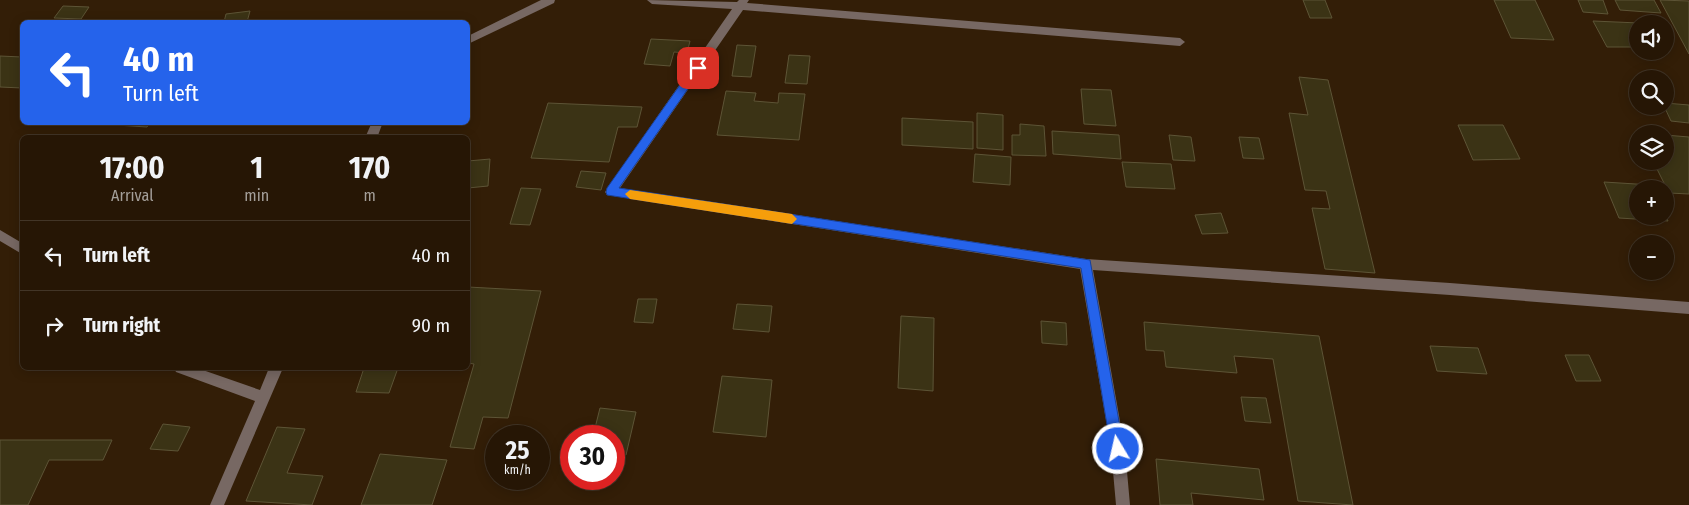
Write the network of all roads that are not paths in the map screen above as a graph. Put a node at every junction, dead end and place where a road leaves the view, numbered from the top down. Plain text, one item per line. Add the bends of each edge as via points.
1 (550, 0) edge
2 (652, 0) edge
3 (742, 3) edge
4 (470, 39) edge
5 (1180, 42) dead end
6 (0, 235) edge
7 (20, 248) edge
8 (1086, 264) junction
9 (1689, 308) edge
10 (186, 370) edge
11 (275, 370) edge
12 (263, 398) junction
13 (217, 505) edge
14 (1123, 505) edge

1 - 4 street
2 - 3 street
3 - 5 street
3 - 8 street via 611,192
6 - 7 street
8 - 9 street
8 - 14 street via 1118,449
10 - 12 street
11 - 12 street
12 - 13 street

